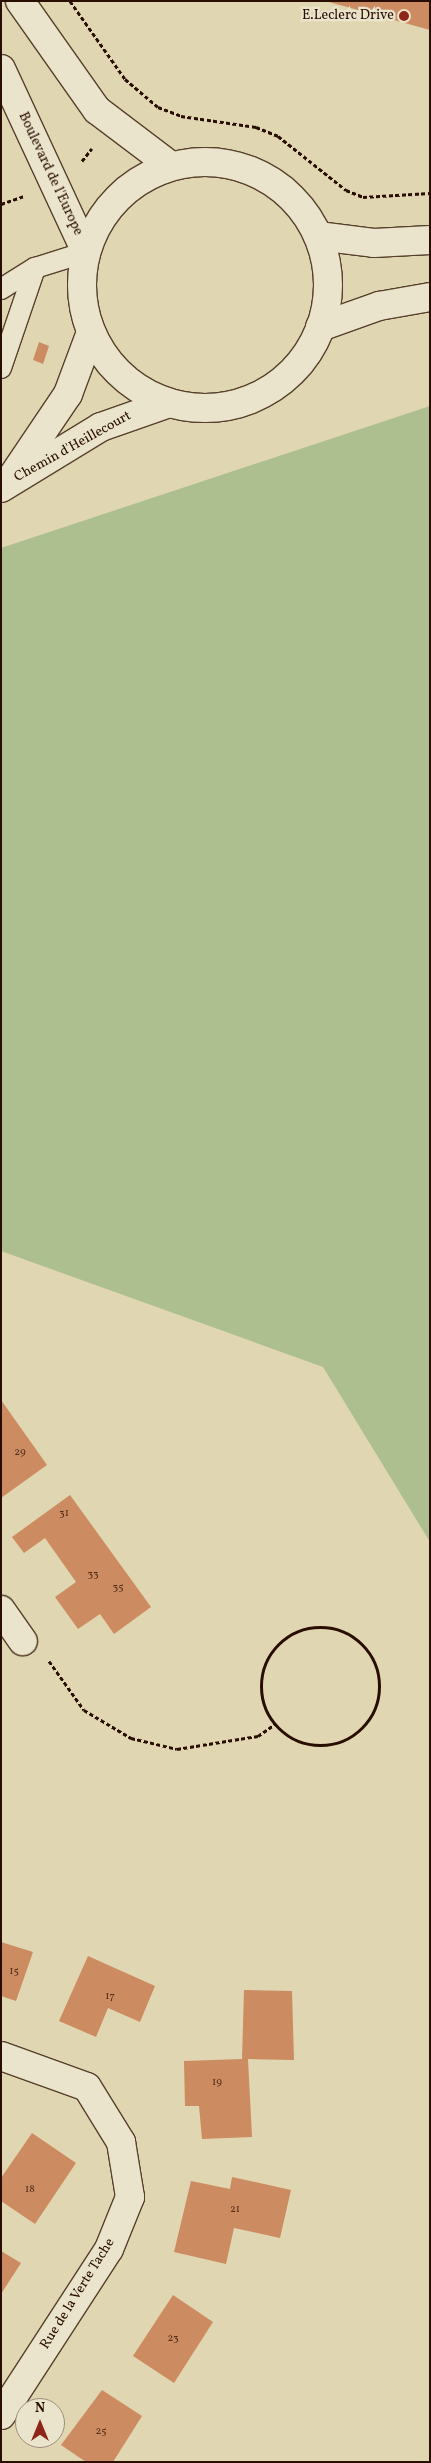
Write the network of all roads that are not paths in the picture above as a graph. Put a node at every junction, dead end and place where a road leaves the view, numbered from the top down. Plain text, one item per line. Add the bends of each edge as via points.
1 (20, 1) edge
2 (1, 69) edge
3 (172, 166) junction
4 (318, 236) junction
5 (430, 240) edge
6 (86, 252) junction
7 (35, 268) junction
8 (1, 289) edge
9 (430, 297) edge
10 (320, 327) junction
11 (91, 332) junction
12 (1, 368) edge
13 (168, 403) junction
14 (4, 486) edge
15 (1, 1610) edge
16 (23, 1641) road end
17 (1, 2056) edge
18 (1, 2415) edge

1 - 3 main road via 104,117
2 - 6 main road, Boulevard de l'Europe
3 - 4 main road via 215,162 257,174 293,199
3 - 6 main road via 142,179 118,198 99,223
4 - 5 main road via 374,242
4 - 10 main road via 328,281
6 - 7 lane
6 - 11 main road via 84,306
7 - 8 lane
7 - 12 lane
9 - 10 main road via 379,306
10 - 13 main road via 296,367 259,395 215,407
11 - 13 main road via 122,376
11 - 14 main road, Chemin d'Heillecourt via 68,394
13 - 14 main road, Chemin d'Heillecourt via 101,427
15 - 16 main road
17 - 18 main road, Rue de la Verte Tache via 87,2086 121,2142 130,2197 109,2249

